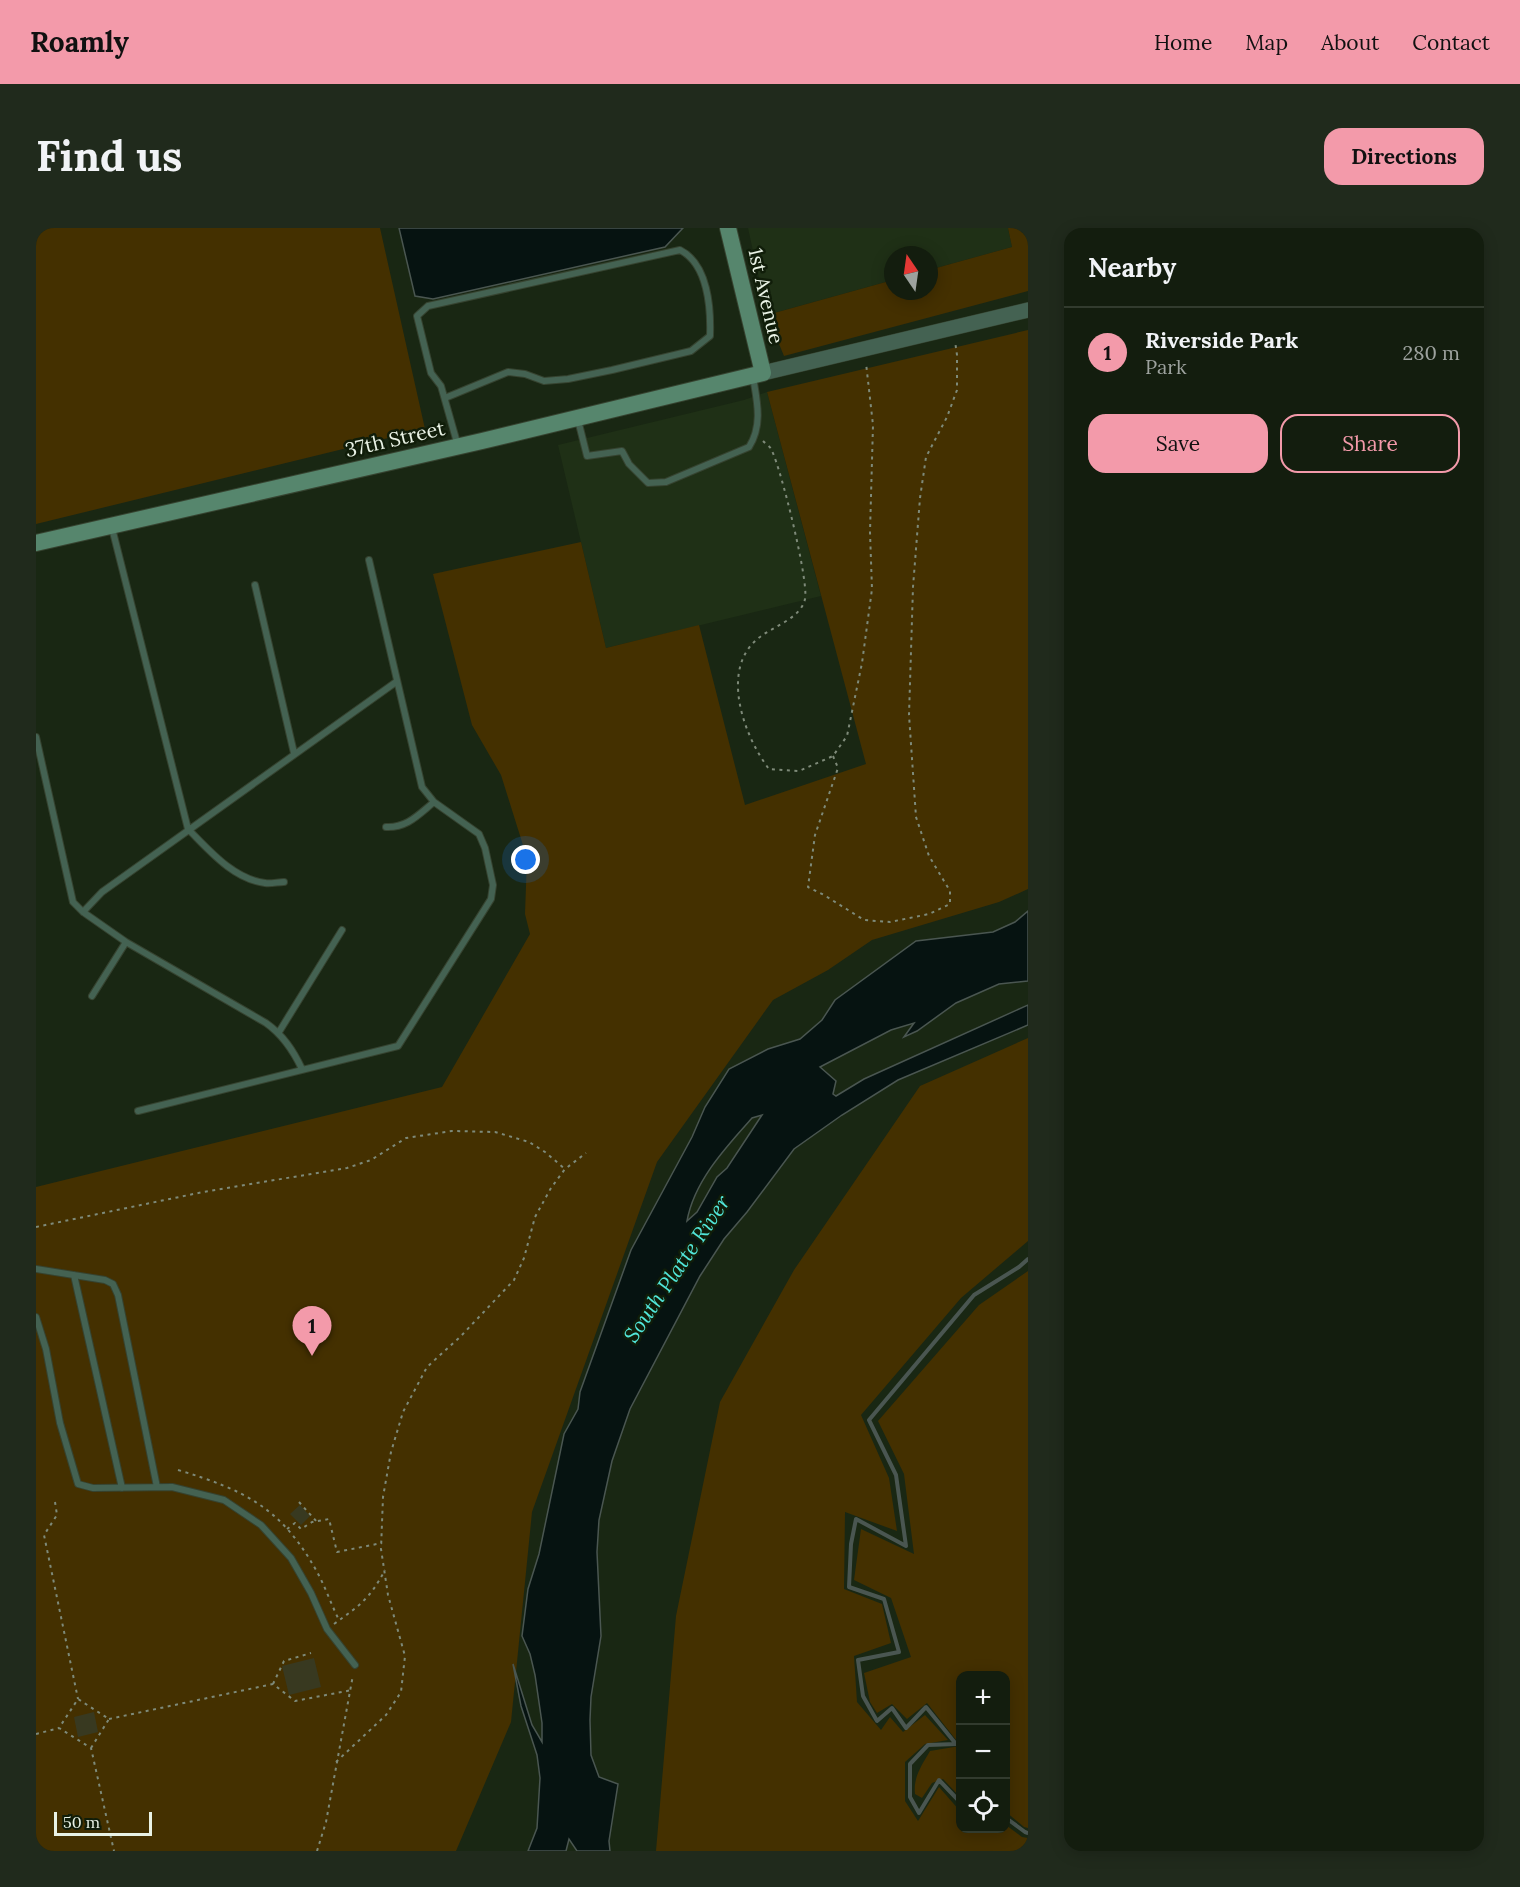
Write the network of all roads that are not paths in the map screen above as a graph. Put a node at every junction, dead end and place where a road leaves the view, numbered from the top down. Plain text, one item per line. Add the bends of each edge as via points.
1 (728, 228) edge
2 (1028, 310) edge
3 (758, 375) junction
4 (445, 398) junction
5 (577, 418) junction
6 (459, 446) junction
7 (112, 525) junction
8 (36, 543) edge
9 (369, 560) dead end
10 (255, 585) dead end
11 (396, 682) junction
12 (36, 737) edge
13 (294, 753) junction
14 (434, 802) junction
15 (386, 827) dead end
16 (188, 829) junction
17 (284, 882) dead end
18 (83, 912) junction
19 (342, 930) dead end
20 (126, 942) junction
21 (92, 996) dead end
22 (279, 1032) junction
23 (302, 1069) junction
24 (138, 1111) dead end
25 (36, 1269) edge
26 (74, 1275) junction
27 (36, 1317) edge
28 (157, 1487) junction
29 (122, 1488) junction
30 (355, 1665) road end

1 - 3 main road, 1st Avenue
2 - 3 street
3 - 5 main road, 37th Street
3 - 5 lane via 756,435 749,447 666,482 648,483 622,451 587,456
4 - 4 lane via 431,373 417,316 428,306 680,250 700,270 707,294 710,336 691,351 568,379 544,381 508,372
4 - 6 lane
5 - 6 main road, 37th Street
6 - 7 main road, 37th Street
7 - 8 main road, 37th Street
7 - 16 lane
9 - 11 lane
10 - 13 lane
11 - 13 lane
11 - 14 lane via 422,788
12 - 18 lane via 73,902
13 - 16 lane
14 - 15 lane via 411,821 399,827
14 - 23 lane via 479,834 493,885 491,899 398,1046
16 - 17 lane via 223,864 244,876 264,883
16 - 18 lane via 102,892
18 - 20 lane
19 - 22 lane
20 - 21 lane
20 - 22 lane
22 - 23 lane
23 - 24 lane
25 - 26 lane
26 - 28 lane via 105,1280 113,1284 118,1295
26 - 29 lane
27 - 29 lane via 78,1484
28 - 29 lane
28 - 30 lane via 224,1500 261,1525 291,1558 327,1629

